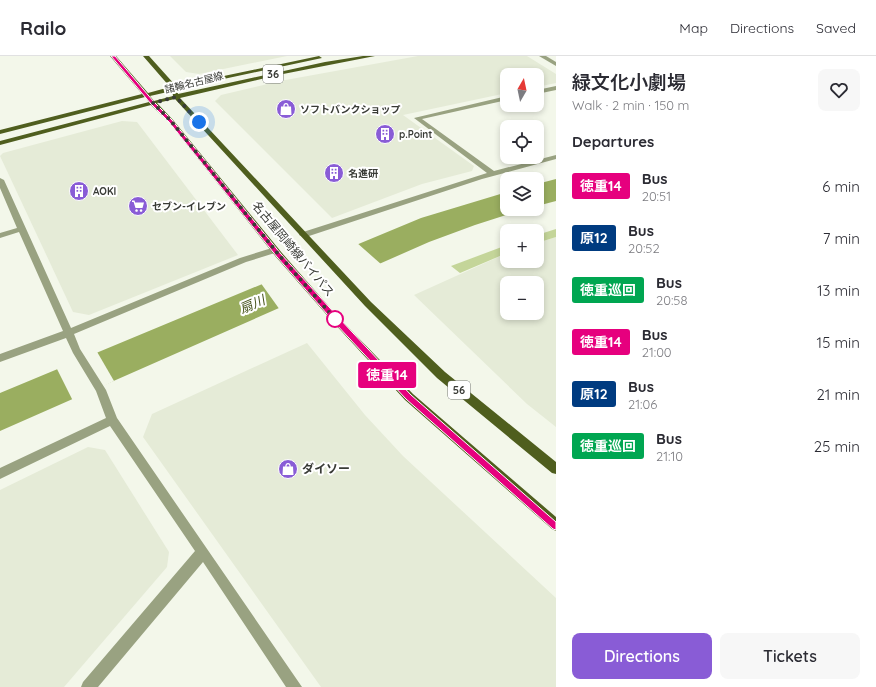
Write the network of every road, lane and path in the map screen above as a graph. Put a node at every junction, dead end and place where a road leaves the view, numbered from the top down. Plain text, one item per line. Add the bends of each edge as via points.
1 (113, 56) edge
2 (146, 56) edge
3 (372, 56) edge
4 (542, 56) edge
5 (325, 57) dead end
6 (556, 64) edge
7 (174, 88) junction
8 (556, 88) edge
9 (544, 91) edge
10 (146, 95) junction
11 (176, 97) junction
12 (500, 100) edge
13 (153, 103) junction
14 (0, 132) edge
15 (0, 143) edge
16 (556, 157) edge
17 (492, 173) junction
18 (0, 180) edge
19 (22, 229) junction
20 (0, 236) edge
21 (306, 238) junction
22 (277, 253) junction
23 (68, 332) junction
24 (0, 358) edge
25 (112, 420) junction
26 (556, 469) edge
27 (0, 474) edge
28 (556, 525) edge
29 (203, 552) junction
30 (88, 687) edge
31 (295, 687) edge

1 - 10 main road, 名古屋岡崎線バイパス
2 - 7 main road
3 - 11 main road, 諸輪名古屋線 / 36 via 285,72
4 - 6 street
5 - 7 main road, 諸輪名古屋線 / 36
7 - 10 main road, 諸輪名古屋線 / 36
7 - 11 main road
8 - 9 street
10 - 13 main road, 名古屋岡崎線バイパス
10 - 14 main road, 諸輪名古屋線 / 36
11 - 13 main road, 諸輪名古屋線 / 36
11 - 21 main road, 名古屋岡崎線バイパス / 56
12 - 17 street via 417,118
13 - 15 main road, 諸輪名古屋線 / 36
13 - 22 main road, 名古屋岡崎線バイパス via 171,121
16 - 17 street
17 - 21 street via 393,204
18 - 19 street
19 - 20 street
19 - 23 street
21 - 26 main road, 名古屋岡崎線バイパス / 56 via 368,304 441,375
22 - 23 street via 243,260
22 - 28 main road, 名古屋岡崎線バイパス via 408,397
23 - 24 street
23 - 25 street via 101,390
25 - 27 street
25 - 29 street
29 - 30 street
29 - 31 street

